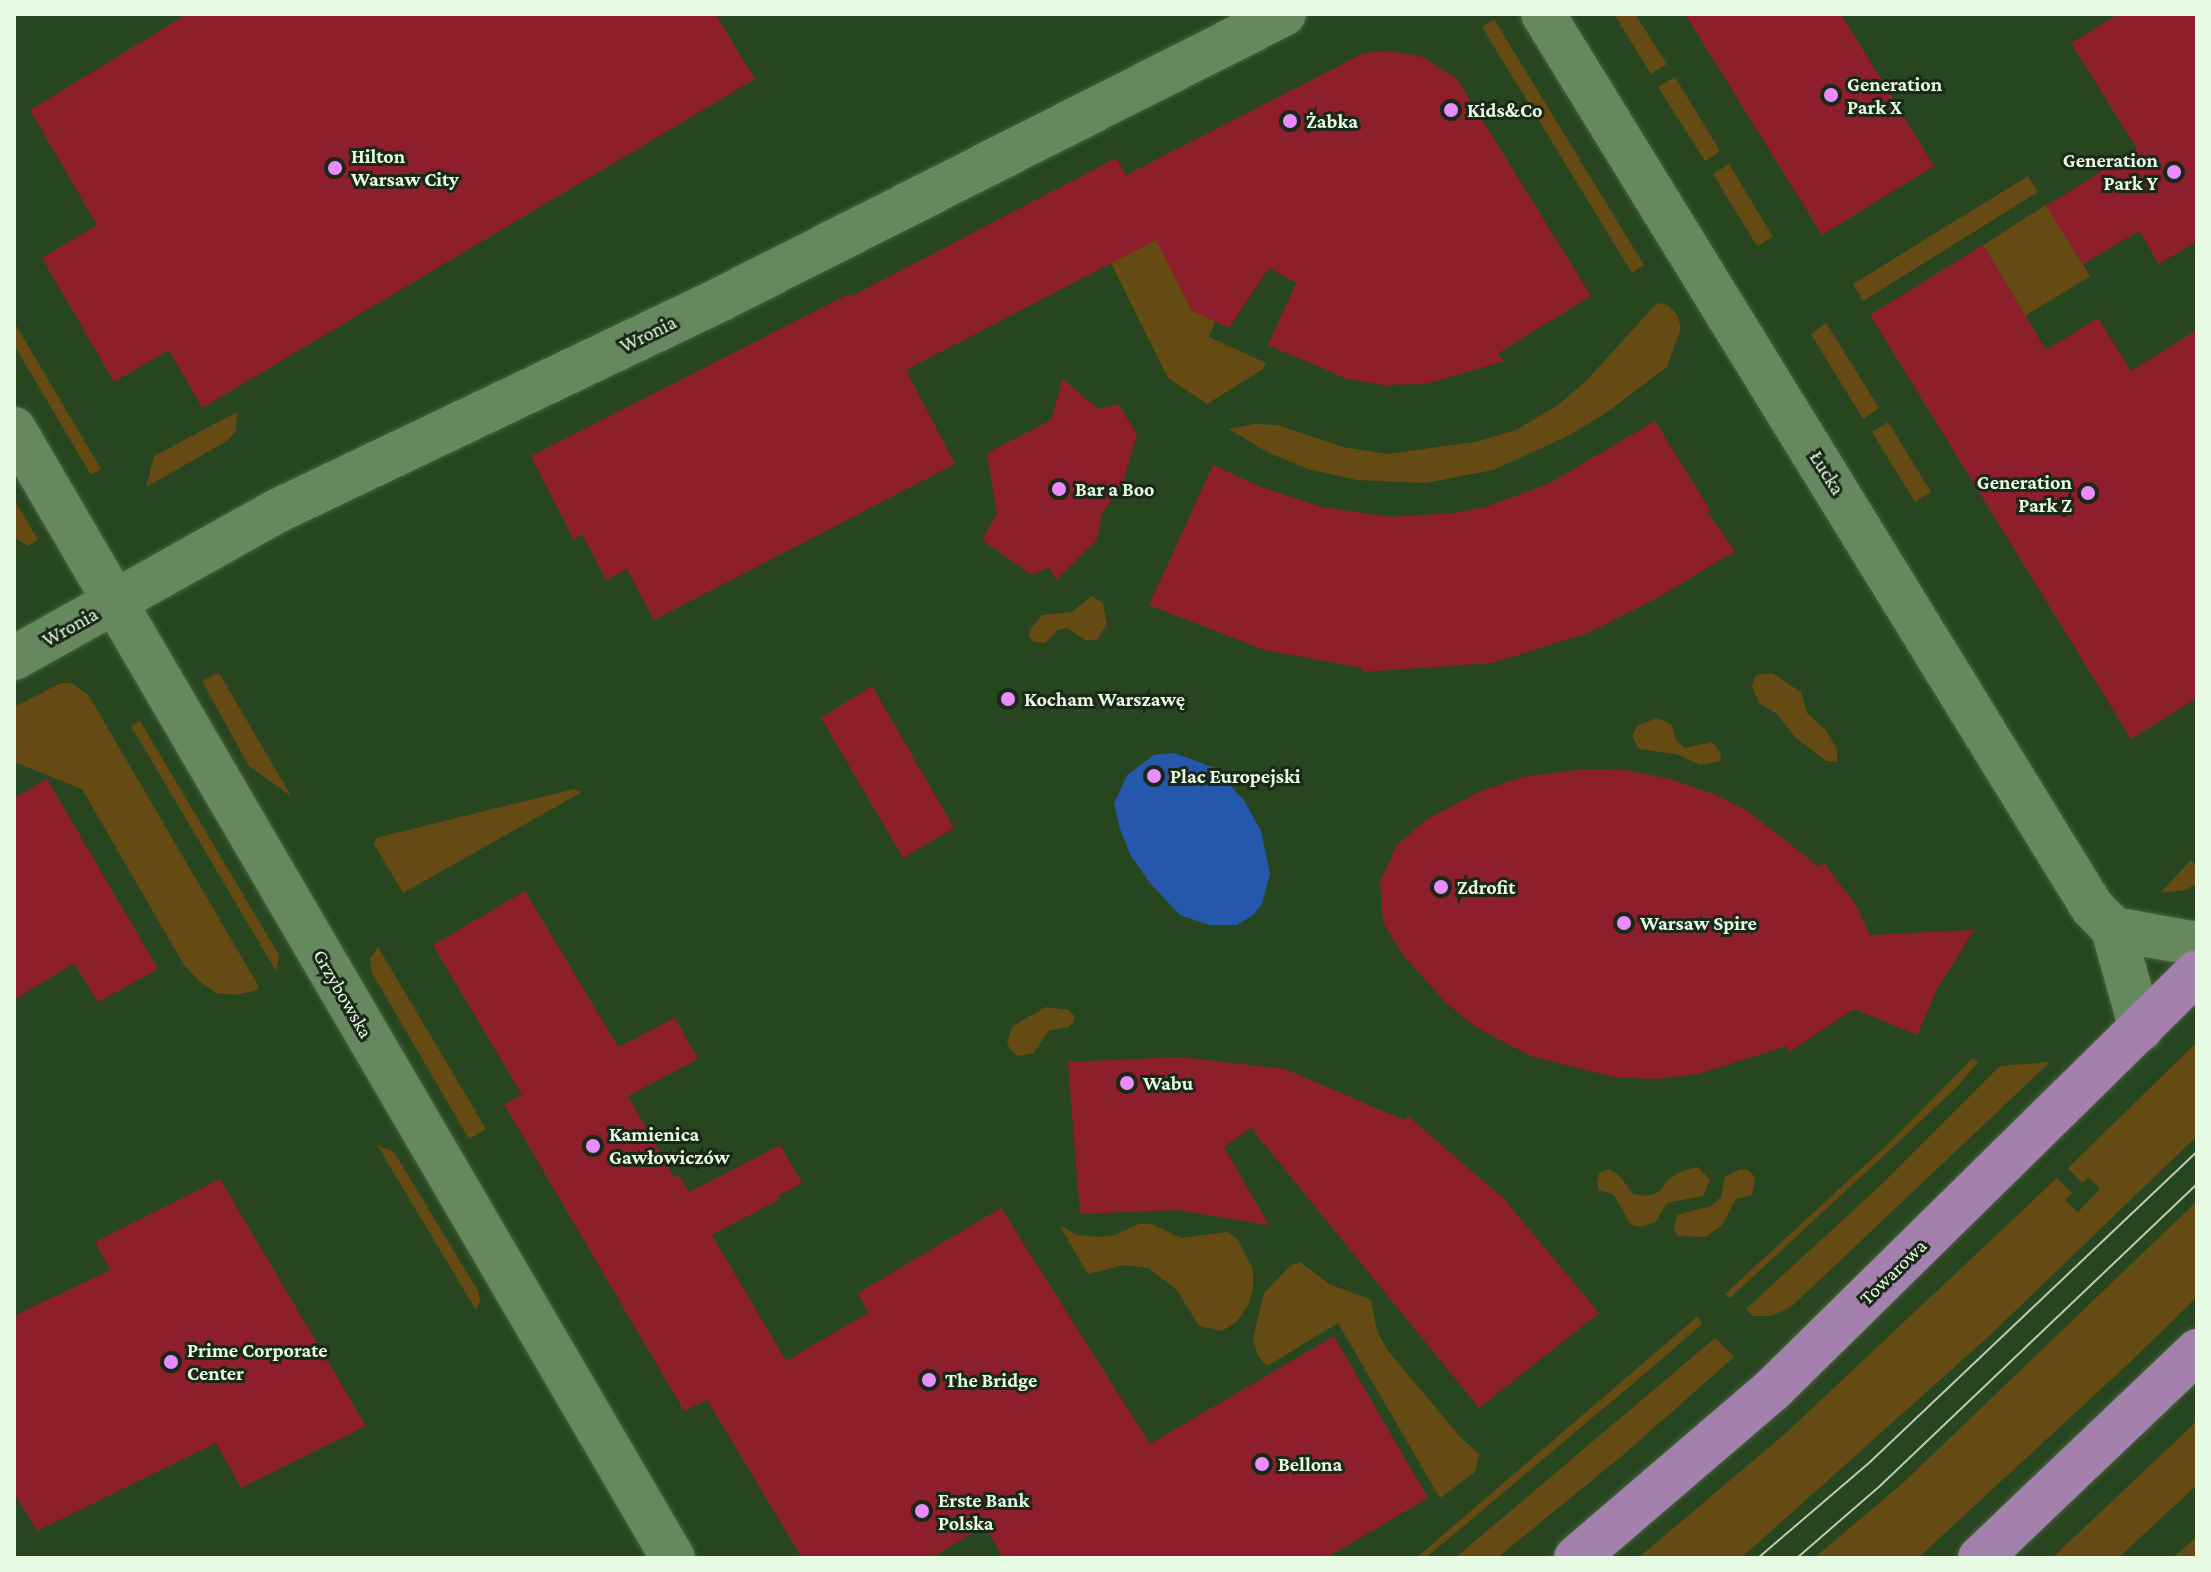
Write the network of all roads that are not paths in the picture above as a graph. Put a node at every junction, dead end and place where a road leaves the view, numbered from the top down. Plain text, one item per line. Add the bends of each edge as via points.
1 (1284, 14) edge
2 (1543, 14) edge
3 (14, 429) edge
4 (116, 602) junction
5 (14, 658) edge
6 (2113, 929) junction
7 (2197, 944) edge
8 (2197, 972) edge
9 (2141, 1029) junction
10 (2197, 1351) edge
11 (673, 1558) edge
12 (1576, 1558) edge
13 (1980, 1558) edge

1 - 4 street, Wronia via 721,299 277,511
2 - 6 street, Łucka via 2092,907
3 - 4 street, Grzybowska
4 - 5 street, Wronia
4 - 11 street, Grzybowska
6 - 7 street
6 - 9 street, Łucka
8 - 9 main road, Towarowa
9 - 12 main road, Towarowa via 1772,1390
10 - 13 main road

